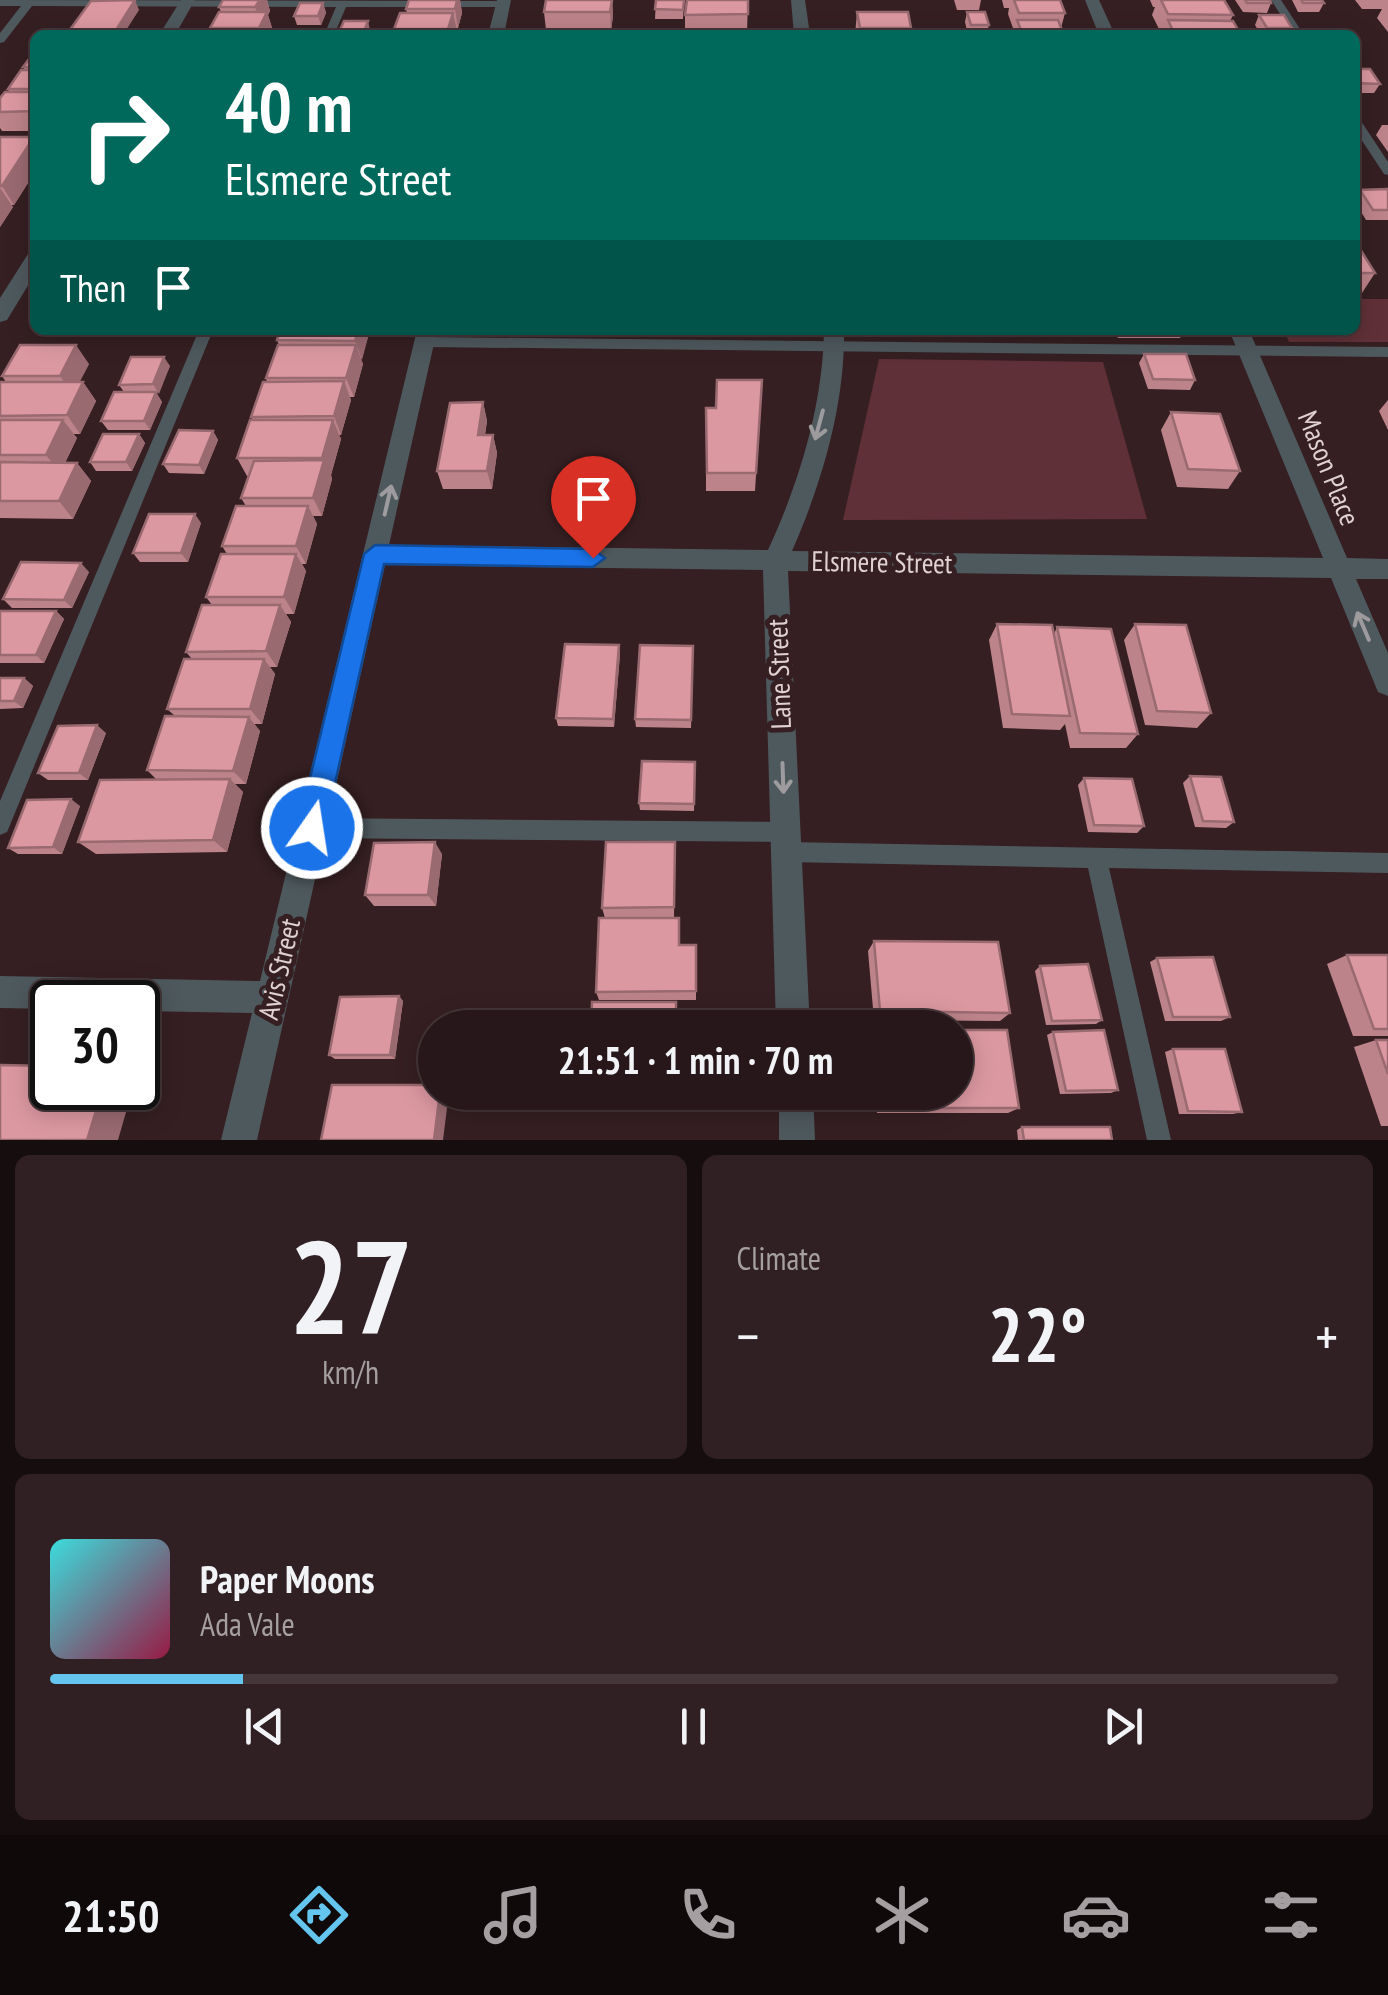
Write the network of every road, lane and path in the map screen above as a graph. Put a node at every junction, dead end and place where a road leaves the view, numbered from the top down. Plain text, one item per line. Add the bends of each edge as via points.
1 (798, 0) edge
2 (1092, 0) edge
3 (1276, 0) edge
4 (186, 2) edge
5 (503, 2) edge
6 (0, 3) edge
7 (29, 4) junction
8 (342, 4) junction
9 (170, 30) edge
10 (331, 30) edge
11 (497, 30) edge
12 (801, 30) edge
13 (1106, 30) edge
14 (1296, 30) edge
15 (0, 40) edge
16 (1360, 129) edge
17 (1388, 171) edge
18 (30, 266) edge
19 (0, 316) edge
20 (204, 335) edge
21 (426, 336) edge
22 (835, 337) edge
23 (1243, 340) edge
24 (1388, 352) edge
25 (375, 554) junction
26 (775, 561) junction
27 (1338, 569) junction
28 (1388, 569) edge
29 (1388, 684) edge
30 (0, 825) edge
31 (312, 828) junction
32 (786, 842) junction
33 (1096, 858) junction
34 (1388, 863) edge
35 (0, 992) edge
36 (272, 997) junction
37 (792, 1010) edge
38 (797, 1110) edge
39 (239, 1140) edge
40 (798, 1140) edge
41 (1159, 1140) edge

1 - 12 street
2 - 13 street
3 - 14 lane
4 - 7 lane
4 - 8 lane
4 - 9 street
5 - 8 lane
5 - 11 street
6 - 7 lane
7 - 15 lane
8 - 10 lane
16 - 17 lane
18 - 19 street
20 - 30 lane
21 - 22 lane
25 -> 21 street, Avis Street
22 - 23 lane
22 -> 26 street, Lane Street via 834,369 791,529
23 - 24 lane
23 - 27 street, Mason Place
25 - 26 street, Elsmere Street
25 - 31 street, Avis Street
26 - 27 street, Elsmere Street
26 -> 32 street, Lane Street
27 - 28 street, Elsmere Street
29 -> 27 street, Mason Place
31 - 32 lane
31 - 36 street, Avis Street
32 - 33 lane
32 - 37 street, Lane Street
33 - 34 lane
33 - 41 lane
35 - 36 street
36 - 39 street, Avis Street
38 - 40 street

